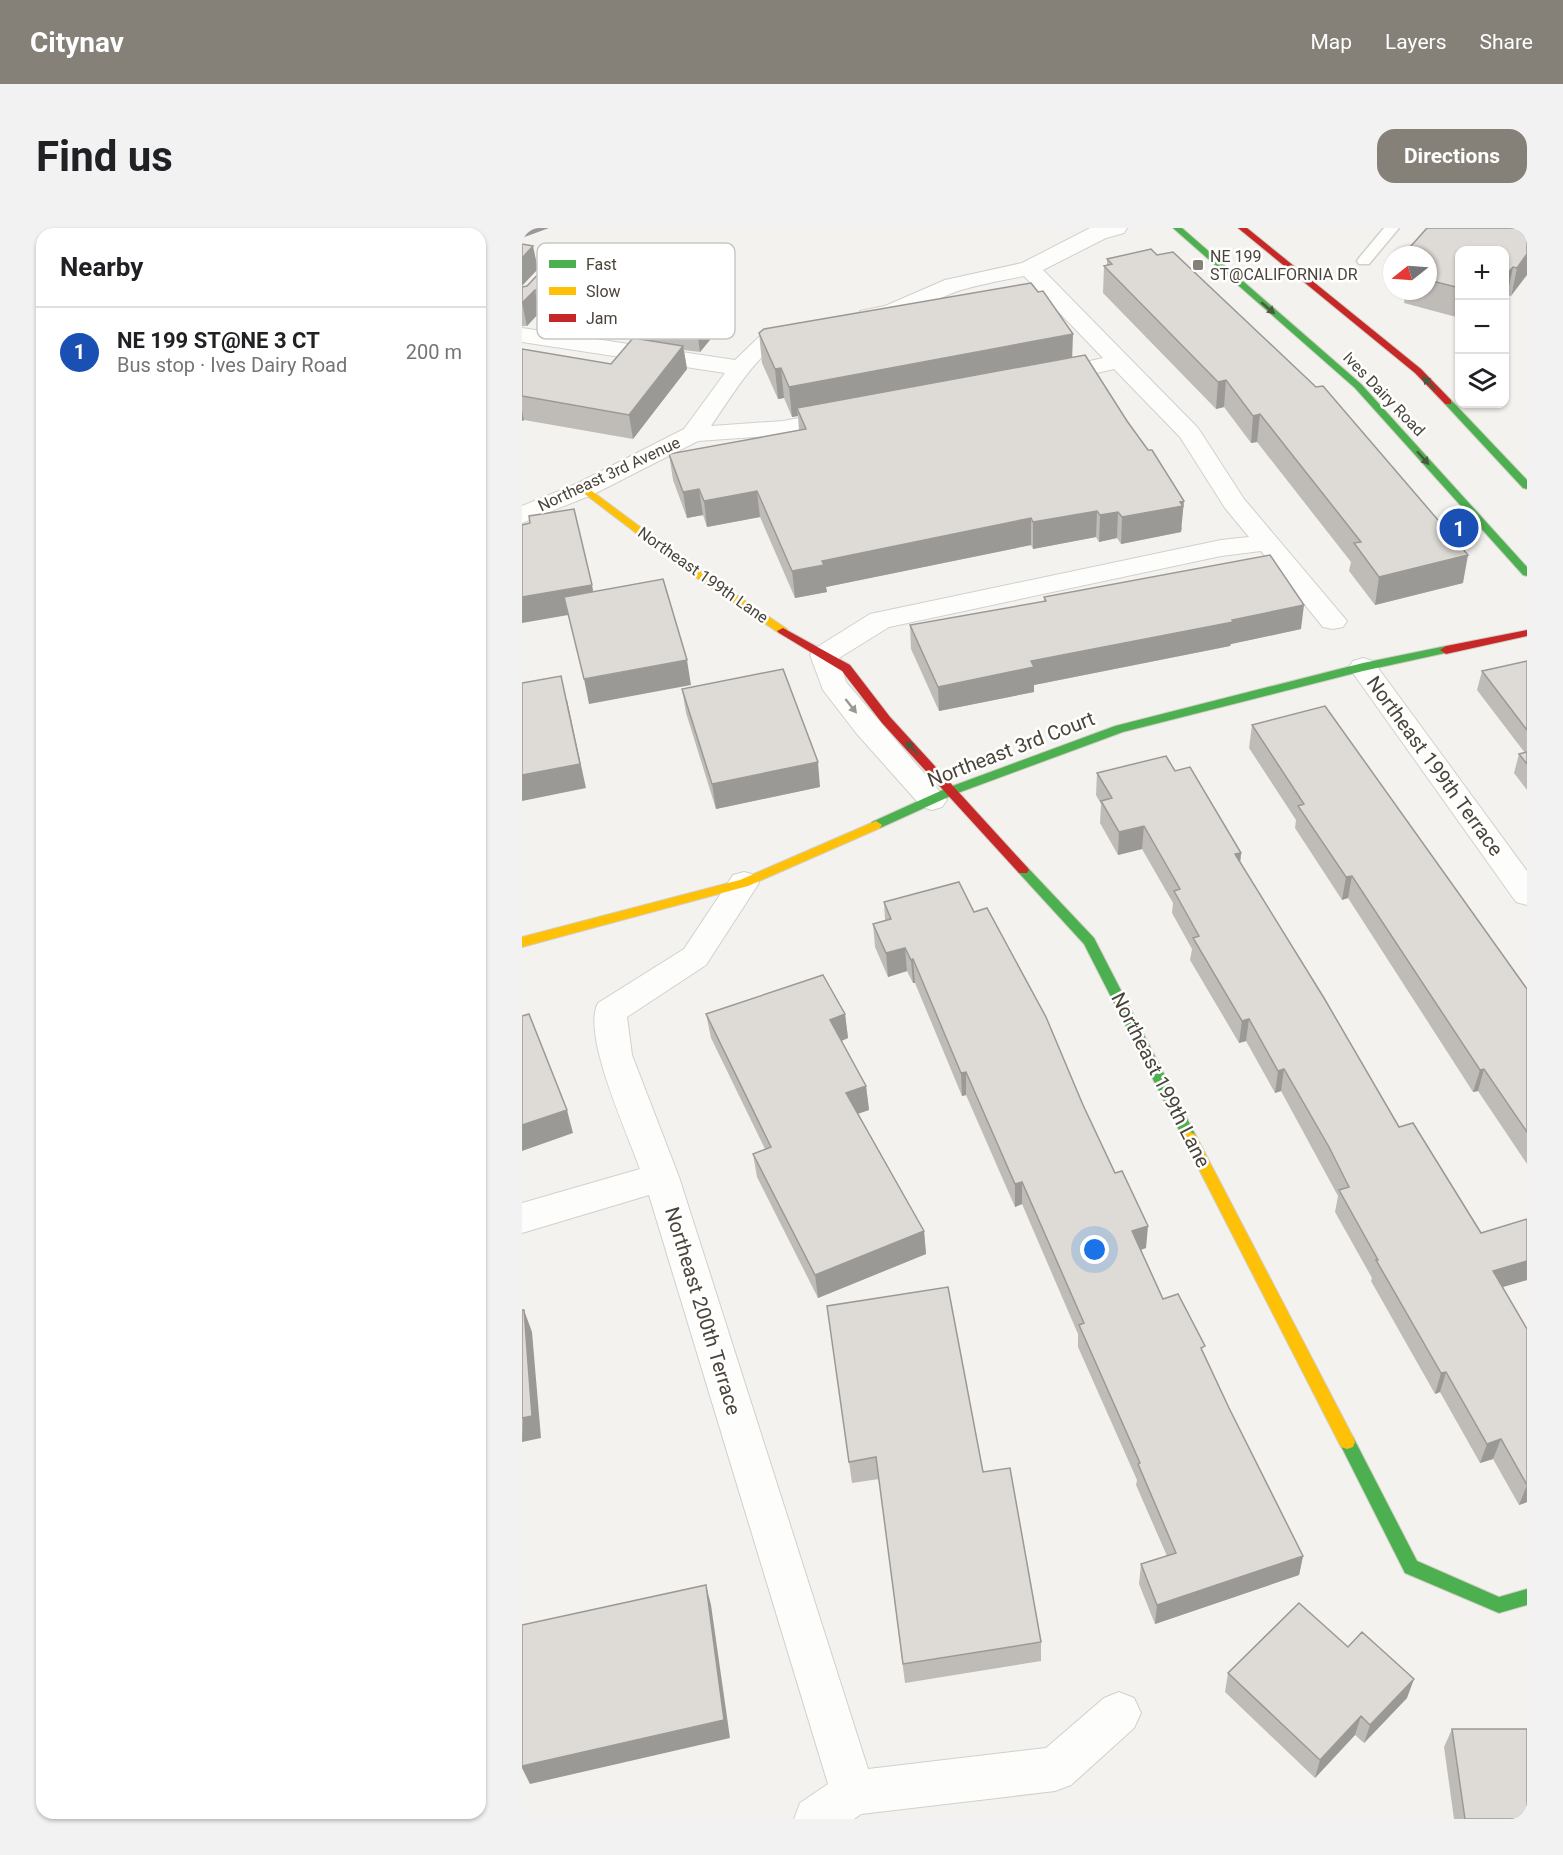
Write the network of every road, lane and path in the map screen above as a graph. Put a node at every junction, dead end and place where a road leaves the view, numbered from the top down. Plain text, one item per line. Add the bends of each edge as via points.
1 (1116, 228) edge
2 (1176, 228) edge
3 (1242, 228) edge
4 (1392, 228) edge
5 (1364, 261) dead end
6 (1029, 268) junction
7 (847, 320) edge
8 (825, 325) edge
9 (522, 335) edge
10 (537, 337) edge
11 (548, 339) edge
12 (1121, 361) junction
13 (740, 368) junction
14 (1023, 382) edge
15 (864, 413) edge
16 (693, 434) junction
17 (1527, 486) edge
18 (585, 489) junction
19 (522, 515) edge
20 (1267, 543) junction
21 (1527, 573) edge
22 (1333, 621) dead end
23 (1527, 633) edge
24 (824, 655) junction
25 (1364, 667) junction
26 (942, 795) junction
27 (744, 883) junction
28 (1527, 894) edge
29 (522, 942) edge
30 (661, 1177) junction
31 (522, 1218) edge
32 (1527, 1597) edge
33 (1119, 1713) dead end
34 (853, 1793) junction
35 (816, 1819) edge

1 - 6 street
2 -> 21 street, Ives Dairy Road via 1358,386
17 -> 3 street, Ives Dairy Road via 1418,371
4 - 5 lane
6 - 7 street via 953,285 891,312
6 - 12 street
8 - 13 street via 769,340
9 - 10 street
11 - 13 street
12 - 14 street
12 - 20 street via 1189,433 1234,503
13 - 16 street
15 - 16 street, Northeast 3rd Avenue via 783,428
16 - 18 street, Northeast 3rd Avenue
18 - 19 street, Northeast 3rd Avenue
18 - 24 street, Northeast 199th Lane via 686,566
20 - 22 street
20 - 24 street via 1221,548 880,620
23 - 25 street, Northeast 3rd Court
24 - 26 street, Northeast 199th Lane via 833,684 867,727
25 - 26 street, Northeast 3rd Court via 1119,729
25 - 28 street, Northeast 199th Terrace
26 - 27 street, Northeast 3rd Court
26 - 32 street, Northeast 199th Lane via 1089,941 1411,1567 1499,1605
27 - 29 street, Northeast 3rd Court
27 - 30 street, Northeast 200th Terrace via 695,957 610,1012 615,1055
30 - 31 street
30 - 34 street, Northeast 200th Terrace
33 - 34 street via 1055,1769
34 - 35 street

